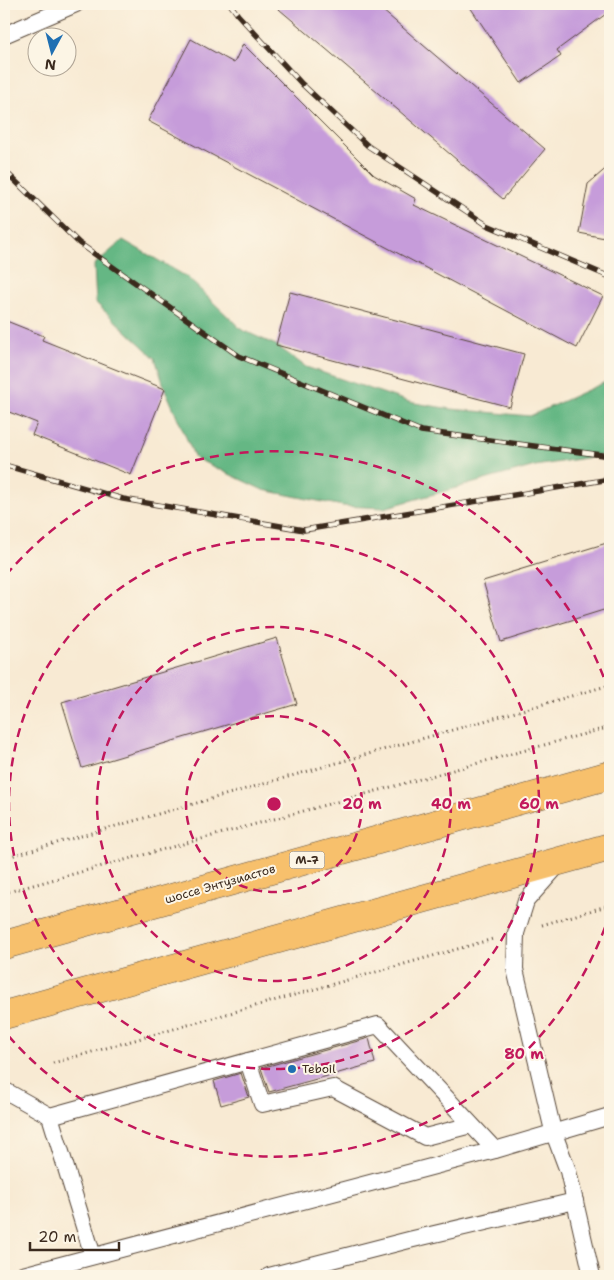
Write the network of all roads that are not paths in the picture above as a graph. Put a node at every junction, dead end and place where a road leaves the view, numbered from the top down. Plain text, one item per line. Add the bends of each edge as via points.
1 (76, 4) edge
2 (4, 35) edge
3 (610, 775) edge
4 (610, 847) edge
5 (562, 860) junction
6 (4, 945) edge
7 (4, 1015) edge
8 (248, 1061) junction
9 (4, 1090) edge
10 (50, 1116) junction
11 (610, 1116) edge
12 (471, 1125) junction
13 (553, 1131) junction
14 (495, 1150) junction
15 (575, 1201) junction
16 (93, 1256) junction
17 (19, 1276) edge
18 (269, 1276) edge
19 (592, 1276) edge

1 - 2 lane
3 - 6 highway, шоссе Энтузиастов / М-7
4 - 5 highway
5 - 7 highway
5 - 13 lane via 526,901 516,933 515,968
8 - 10 lane
8 - 12 lane via 262,1104 333,1088 425,1137
8 - 12 lane via 378,1025
9 - 10 lane
10 - 16 lane
11 - 13 lane
12 - 14 lane
13 - 14 lane
13 - 15 lane
14 - 16 lane
15 - 18 lane
15 - 19 lane
16 - 17 lane

